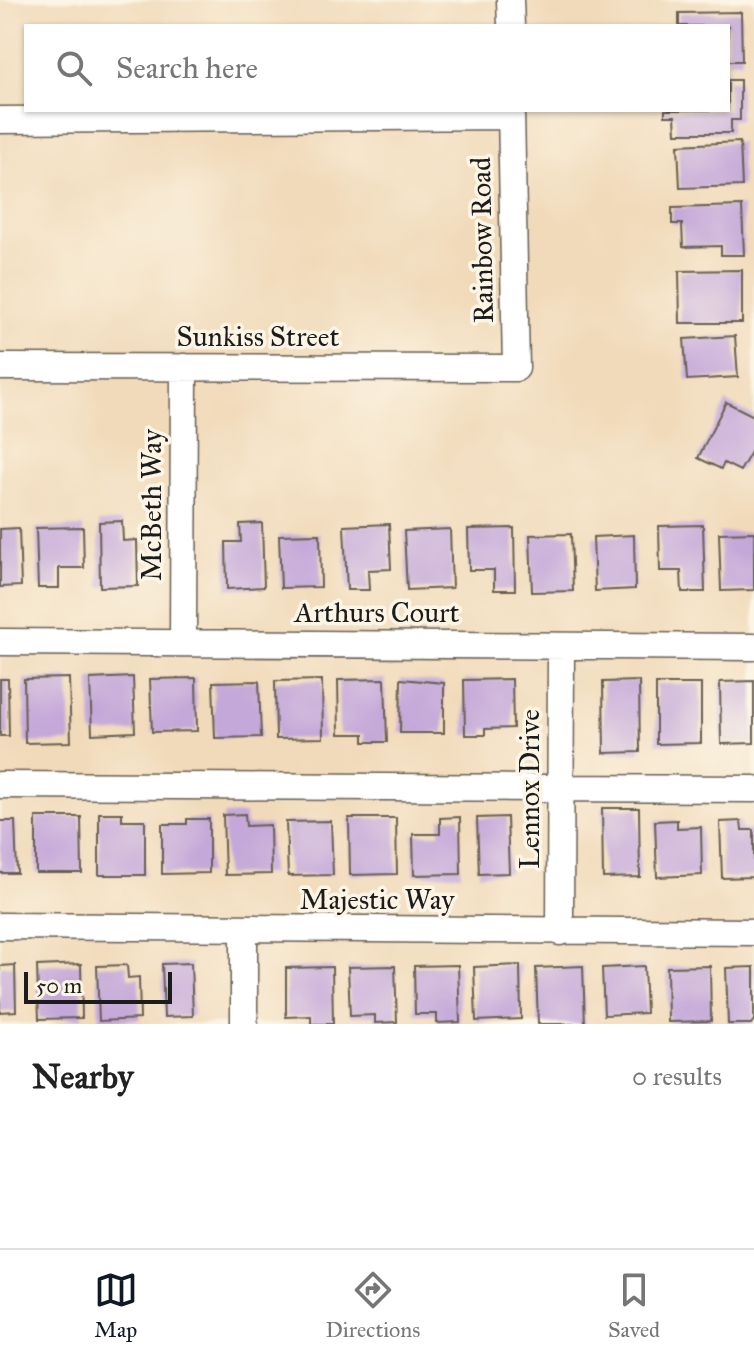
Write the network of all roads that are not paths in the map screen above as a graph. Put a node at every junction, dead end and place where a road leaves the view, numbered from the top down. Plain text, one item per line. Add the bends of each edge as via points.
1 (510, 0) edge
2 (511, 24) edge
3 (511, 113) edge
4 (0, 120) edge
5 (0, 367) edge
6 (184, 367) junction
7 (516, 368) joint
8 (0, 642) edge
9 (183, 643) junction
10 (561, 646) junction
11 (754, 647) edge
12 (0, 785) edge
13 (560, 789) junction
14 (754, 789) edge
15 (0, 926) edge
16 (244, 930) junction
17 (560, 932) junction
18 (754, 932) edge
19 (244, 1024) edge

1 - 2 street
3 - 4 street
3 - 7 street, Rainbow Road
5 - 6 street, Sunkiss Street
6 - 7 street, Sunkiss Street
6 - 9 street, McBeth Way
8 - 9 street, Arthurs Court
9 - 10 street, Arthurs Court
10 - 11 street, Arthurs Court
10 - 13 street, Lennox Drive
12 - 13 street
13 - 14 street
13 - 17 street, Lennox Drive
15 - 16 street, Majestic Way
16 - 17 street, Majestic Way
16 - 19 street
17 - 18 street, Majestic Way

